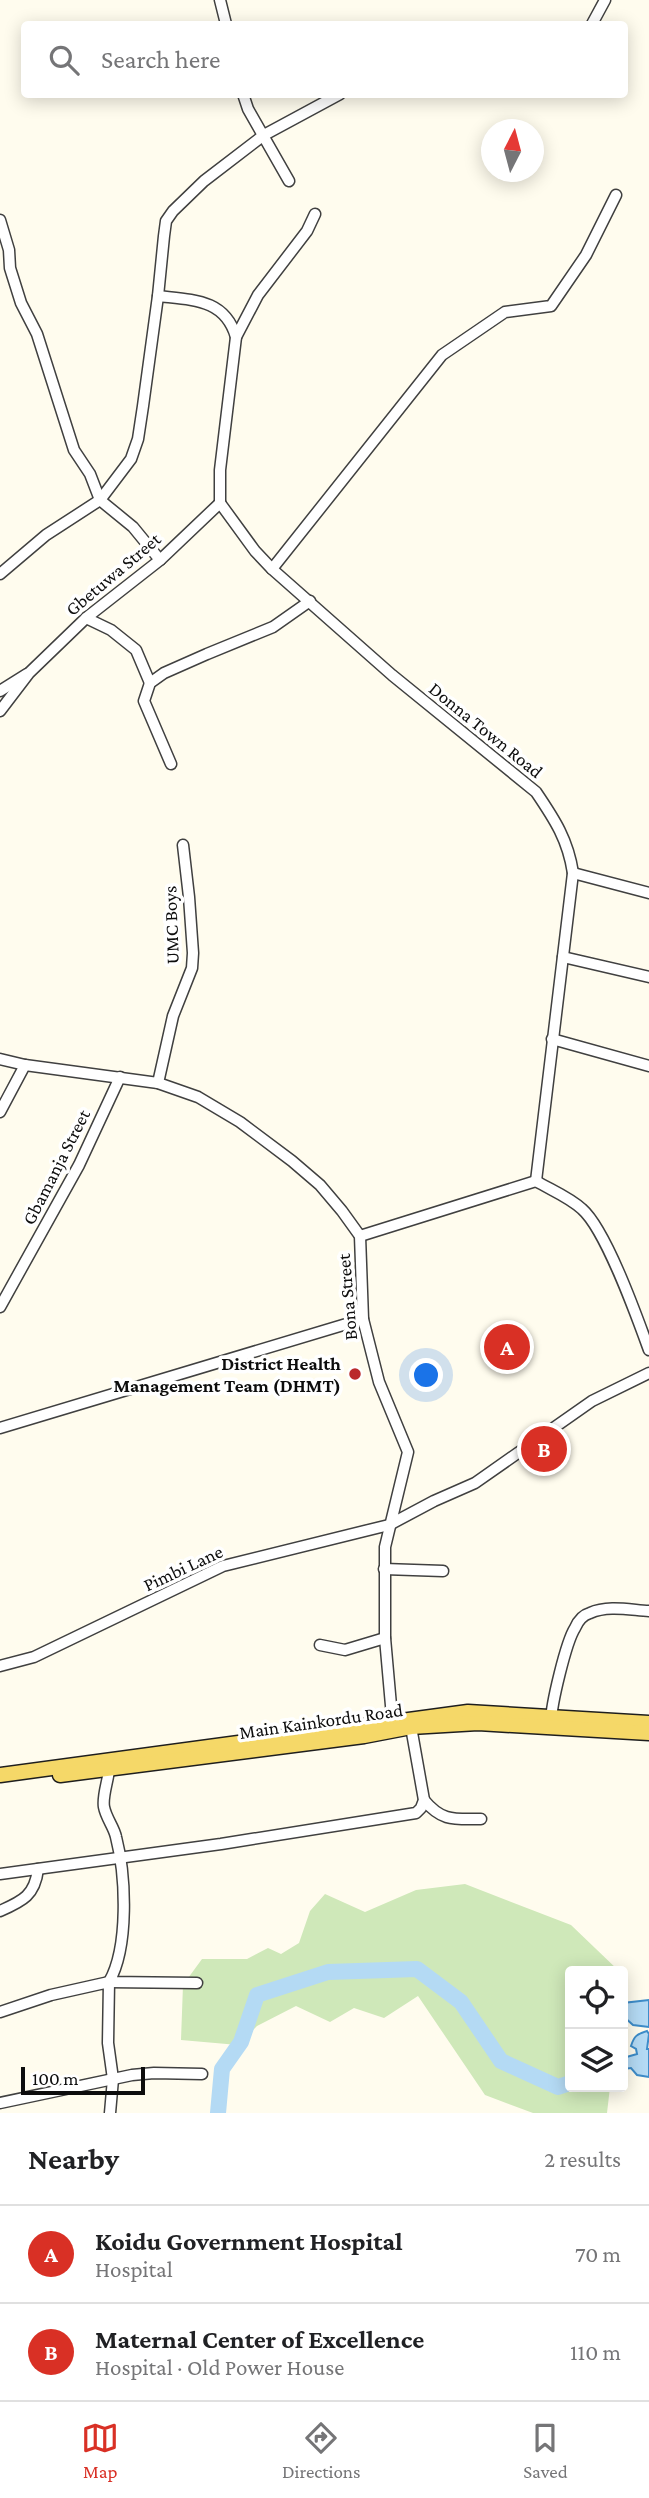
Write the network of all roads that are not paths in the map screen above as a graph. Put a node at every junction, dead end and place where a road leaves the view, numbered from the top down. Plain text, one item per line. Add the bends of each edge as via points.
1 (220, 0) edge
2 (605, 0) edge
3 (225, 21) edge
4 (594, 21) edge
5 (244, 98) edge
6 (333, 98) edge
7 (264, 135) junction
8 (289, 181) dead end
9 (616, 195) dead end
10 (315, 214) dead end
11 (0, 220) edge
12 (158, 296) junction
13 (236, 337) junction
14 (100, 500) junction
15 (220, 503) junction
16 (160, 561) junction
17 (272, 569) junction
18 (0, 574) edge
19 (310, 601) junction
20 (86, 618) junction
21 (29, 673) junction
22 (150, 683) junction
23 (0, 691) edge
24 (0, 711) edge
25 (171, 764) dead end
26 (183, 845) dead end
27 (573, 873) junction
28 (649, 893) edge
29 (563, 957) junction
30 (649, 977) edge
31 (552, 1039) junction
32 (0, 1059) edge
33 (25, 1065) junction
34 (649, 1066) edge
35 (120, 1077) junction
36 (158, 1083) junction
37 (0, 1112) edge
38 (536, 1181) junction
39 (360, 1236) junction
40 (0, 1307) edge
41 (363, 1319) junction
42 (649, 1350) edge
43 (649, 1373) edge
44 (0, 1429) edge
45 (389, 1525) junction
46 (384, 1569) junction
47 (443, 1571) dead end
48 (649, 1611) edge
49 (385, 1638) junction
50 (320, 1645) dead end
51 (0, 1665) edge
52 (551, 1721) junction
53 (393, 1726) junction
54 (639, 1726) edge
55 (411, 1727) junction
56 (649, 1733) edge
57 (182, 1754) junction
58 (105, 1765) junction
59 (0, 1774) edge
60 (0, 1784) edge
61 (424, 1800) junction
62 (481, 1819) dead end
63 (120, 1857) junction
64 (38, 1868) junction
65 (0, 1874) edge
66 (0, 1911) edge
67 (109, 1982) junction
68 (197, 1983) dead end
69 (0, 2012) edge
70 (202, 2074) dead end
71 (113, 2079) junction
72 (0, 2103) edge
73 (110, 2113) edge

1 - 3 street
2 - 4 street
5 - 7 street
6 - 7 street
7 - 8 street
7 - 12 street via 204,181 166,221
9 - 17 street via 586,255 551,306 505,312 442,355
10 - 13 street via 258,295
11 - 14 street via 21,303 37,334 74,450
12 - 13 street via 215,307 232,322
12 - 14 street via 135,450
13 - 15 street via 219,470
14 - 16 street via 133,527
14 - 18 street via 46,535
15 - 16 street, Gbetuwa Street
15 - 17 street, Donna Town Road
16 - 20 street, Gbetuwa Street
17 - 19 street, Donna Town Road
19 - 22 street via 273,627
19 - 27 street, Donna Town Road via 401,683 536,792 569,849
20 - 21 street, Gbetuwa Street
20 - 22 street via 136,650
21 - 23 street
21 - 24 street
22 - 25 street via 144,701
26 - 36 street, UMC Boys via 194,953
27 - 28 street
27 - 29 street, Donna Town Road
29 - 30 street
29 - 31 street, Donna Town Road
31 - 34 street
31 - 38 street, Donna Town Road
32 - 33 street, Bona Street
33 - 35 street, Bona Street
33 - 37 street
35 - 36 street, Bona Street
35 - 40 street, Gbamanja Street via 79,1165
36 - 39 street, Bona Street via 198,1097 292,1161 320,1185
38 - 39 street
38 - 42 street via 589,1216
39 - 41 street, Bona Street
41 - 44 street
41 - 45 street, Bona Street via 379,1382 408,1452
43 - 45 street, Pimbi Lane via 592,1401 475,1483
45 - 46 street, Bona Street
45 - 51 street, Pimbi Lane via 223,1566 34,1657
46 - 47 street
46 - 49 street, Bona Street
48 - 52 street via 601,1609 582,1618 573,1629
49 - 50 street via 345,1650
49 - 53 street, Bona Street
52 - 53 main road via 468,1712
52 - 54 main road
52 - 55 main road, Main Kainkordu Road
53 - 55 main road, Main Kainkordu Road
53 - 57 main road, Main Kainkordu Road
53 - 57 main road, Main Kainkordu Road via 364,1724
54 - 56 main road
55 - 61 street
57 - 58 main road, Main Kainkordu Road
58 - 59 main road
58 - 60 main road, Main Kainkordu Road
58 - 63 street via 103,1805
61 - 62 street via 444,1817
61 - 63 street via 416,1814
63 - 64 street
63 - 67 street via 124,1904 119,1954
64 - 65 street
64 - 66 street via 29,1894
67 - 68 street
67 - 69 street
67 - 71 street via 108,2043
70 - 71 street via 154,2073
71 - 72 street
71 - 73 street

